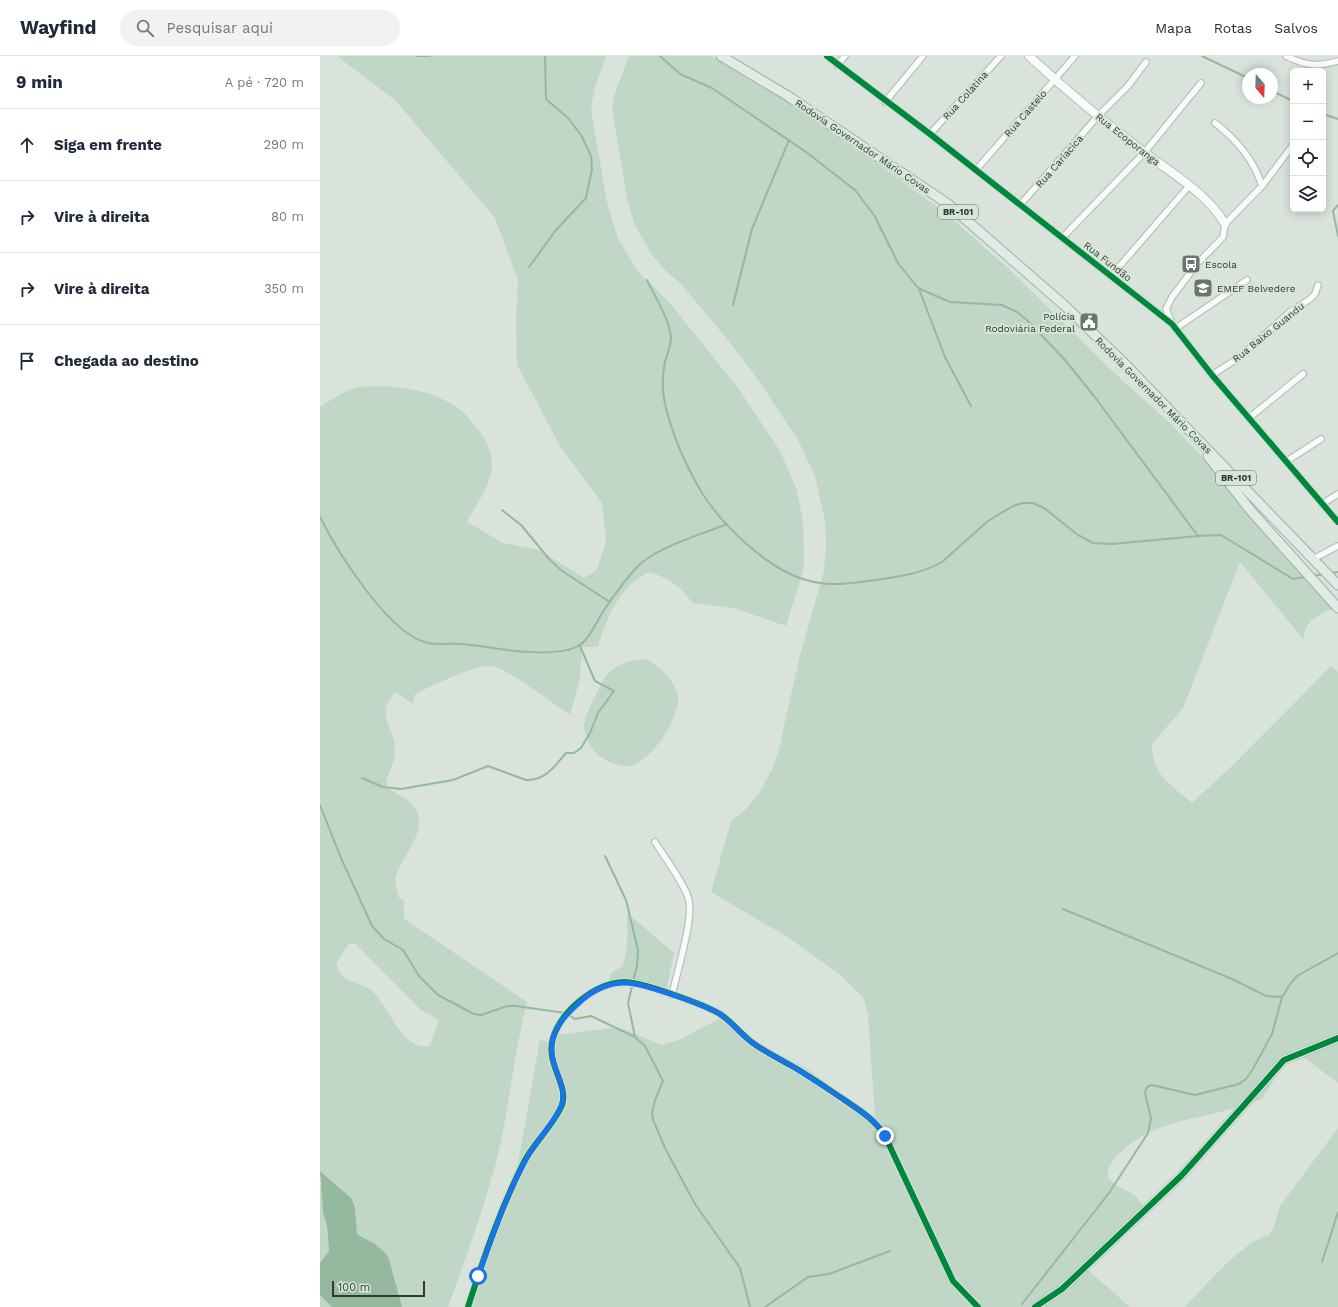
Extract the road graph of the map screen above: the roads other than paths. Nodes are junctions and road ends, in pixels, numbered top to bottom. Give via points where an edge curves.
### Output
1 (720, 56) edge
2 (827, 56) edge
3 (845, 56) edge
4 (923, 56) edge
5 (1001, 56) edge
6 (1029, 56) edge
7 (1075, 56) edge
8 (1286, 56) edge
9 (1338, 61) edge
10 (1146, 62) dead end
11 (837, 65) junction
12 (1054, 79) junction
13 (1201, 83) dead end
14 (885, 102) junction
15 (1098, 116) junction
16 (1215, 123) dead end
17 (930, 134) junction
18 (1290, 149) edge
19 (1144, 153) junction
20 (976, 170) junction
21 (1189, 186) junction
22 (1262, 186) junction
23 (1020, 205) junction
24 (1225, 224) junction
25 (1062, 238) junction
26 (1111, 276) junction
27 (1247, 280) dead end
28 (1318, 285) dead end
29 (1174, 326) junction
30 (1303, 374) dead end
31 (1212, 375) junction
32 (1167, 405) junction
33 (1249, 418) junction
34 (1321, 439) dead end
35 (1287, 461) junction
36 (1338, 494) edge
37 (1322, 504) junction
38 (1338, 522) edge
39 (1338, 546) edge
40 (1291, 554) junction
41 (1313, 559) junction
42 (1338, 585) edge
43 (1338, 590) edge
44 (1338, 608) edge
45 (655, 842) dead end
46 (672, 995) junction
47 (1338, 1038) edge
48 (468, 1307) edge
49 (978, 1307) edge
50 (1035, 1307) edge

1 - 32 main road, Rodovia Governador Mário Covas / BR-101 via 788,96 948,204 1064,305
2 - 11 street, Rua Fundão
3 - 11 street
4 - 14 street
5 - 17 street, Rua Colatina
6 - 12 street, Rua Ecoporanga
7 - 12 street, Rua Castelo
8 - 9 street via 1304,64 1320,66
10 - 15 street, Rua Cariacica via 1128,86
11 - 14 street, Rua Fundão
12 - 15 street, Rua Ecoporanga
12 - 20 street, Rua Castelo
13 - 19 street
14 - 17 street, Rua Fundão
15 - 19 street, Rua Ecoporanga
15 - 23 street, Rua Cariacica
16 - 22 street via 1231,135 1252,161
17 - 20 street, Rua Fundão
18 - 22 street
19 - 21 street, Rua Ecoporanga
19 - 25 street
20 - 23 street, Rua Fundão
21 - 24 street, Rua Ecoporanga via 1217,210
21 - 26 street
22 - 24 street
23 - 25 street, Rua Fundão
24 - 29 street via 1223,237 1197,264 1166,309
25 - 26 street, Rua Fundão
26 - 29 street, Rua Fundão
27 - 29 street
28 - 31 street, Rua Baixo Guandu via 1310,299 1290,312 1240,357
29 - 31 street, Rua Fundão
30 - 33 street
31 - 33 street, Rua Fundão
32 - 40 main road via 1252,511
32 - 41 main road, Rodovia Governador Mário Covas / BR-101
33 - 35 street, Rua Fundão
34 - 35 street
35 - 37 street, Rua Fundão
36 - 37 street
37 - 38 street, Rua Fundão
39 - 41 street
40 - 43 main road via 1315,577
40 - 44 main road
41 - 42 main road, Rodovia Governador Mário Covas / BR-101
45 - 46 street via 690,901 687,929
46 - 48 street via 630,983 610,985 595,990 561,1020 552,1040 553,1064 564,1090 561,1106 517,1176
46 - 49 street via 720,1014 759,1047 817,1082 875,1122 885,1136 953,1281
47 - 50 street via 1284,1060 1182,1175 1062,1289

